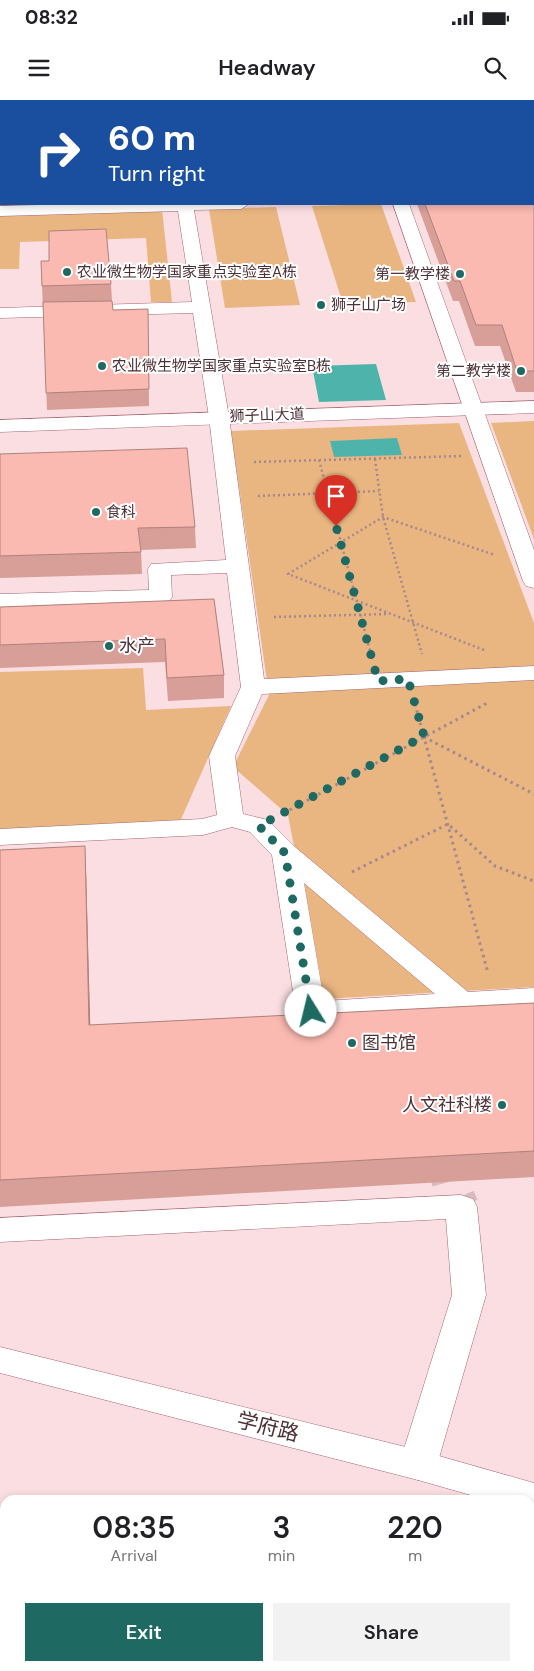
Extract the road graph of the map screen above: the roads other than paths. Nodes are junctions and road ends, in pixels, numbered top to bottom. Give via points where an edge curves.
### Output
1 (185, 205) edge
2 (401, 205) edge
3 (0, 210) edge
4 (202, 307) junction
5 (0, 313) edge
6 (534, 407) edge
7 (475, 409) junction
8 (219, 417) junction
9 (0, 426) edge
10 (237, 566) junction
11 (531, 574) edge
12 (0, 602) edge
13 (534, 673) edge
14 (253, 686) junction
15 (231, 819) junction
16 (0, 838) edge
17 (285, 853) junction
18 (534, 981) edge
19 (534, 997) edge
20 (494, 998) junction
21 (460, 1000) junction
22 (0, 1230) edge
23 (0, 1360) edge
24 (418, 1465) junction
25 (523, 1495) edge

1 - 3 street
1 - 4 street
2 - 7 street
4 - 5 street
4 - 8 street
6 - 7 street, 狮子山大道
7 - 8 street, 狮子山大道
7 - 11 street
8 - 9 street, 狮子山大道
8 - 10 street
10 - 12 street via 159,569 161,597
10 - 14 street
13 - 14 street
14 - 15 street via 222,756
15 - 16 street via 203,827
15 - 17 street via 259,826
17 - 21 street
17 - 21 street via 311,1011
18 - 20 street
19 - 20 street
20 - 21 street
22 - 24 street via 461,1207 470,1295
23 - 24 street, 学府路
24 - 25 street, 学府路

